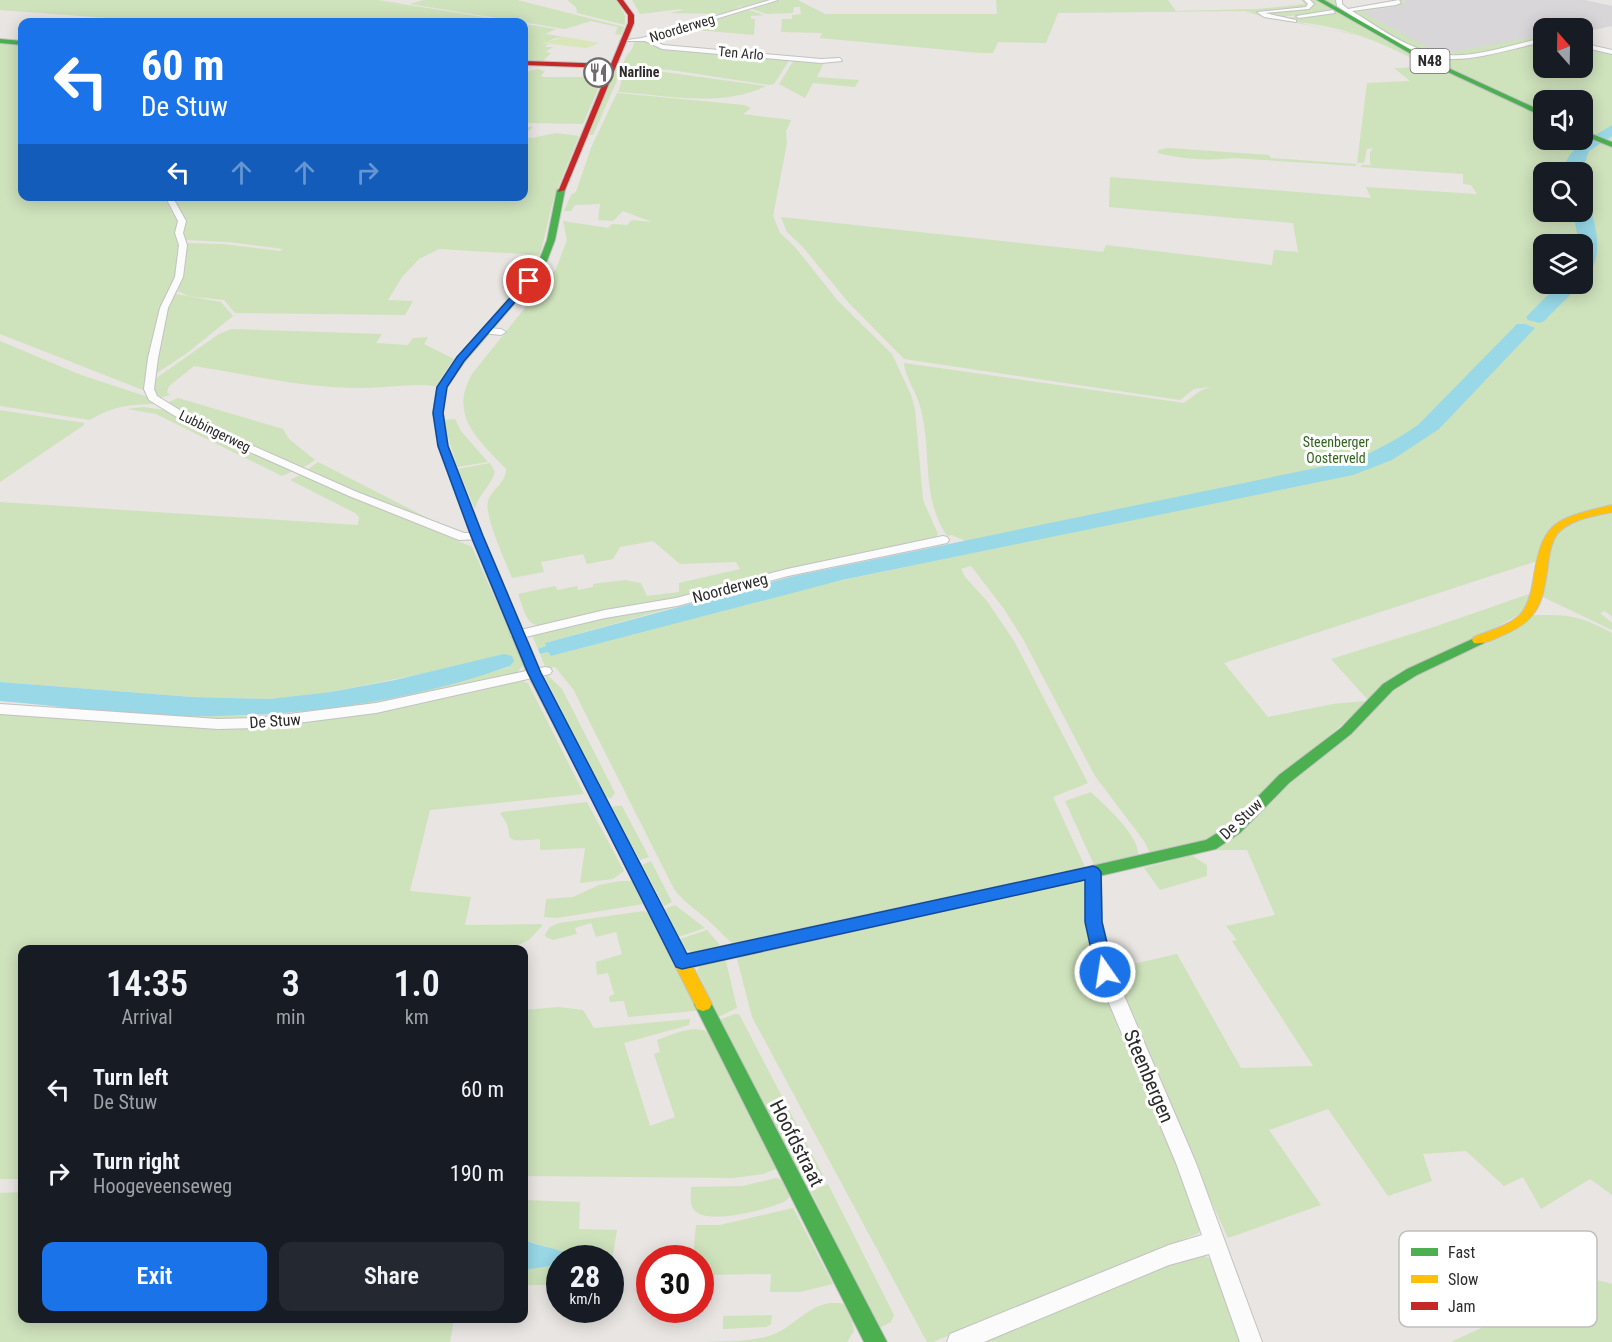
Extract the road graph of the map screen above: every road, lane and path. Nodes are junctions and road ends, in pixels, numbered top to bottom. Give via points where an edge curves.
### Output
1 (620, 0) edge
2 (775, 0) edge
3 (1307, 0) edge
4 (1320, 0) edge
5 (1339, 0) edge
6 (1347, 0) edge
7 (1396, 0) edge
8 (1349, 10) dead end
9 (1333, 12) dead end
10 (1279, 18) junction
11 (1294, 21) dead end
12 (645, 39) junction
13 (0, 41) edge
14 (623, 41) junction
15 (1533, 42) edge
16 (18, 43) edge
17 (1593, 48) edge
18 (1612, 52) edge
19 (840, 60) dead end
20 (528, 63) edge
21 (612, 66) junction
22 (1533, 110) edge
23 (1593, 137) edge
24 (1611, 145) edge
25 (171, 201) edge
26 (485, 331) junction
27 (501, 332) dead end
28 (1612, 508) edge
29 (477, 536) junction
30 (943, 540) dead end
31 (517, 635) junction
32 (540, 672) junction
33 (0, 709) edge
34 (1093, 872) junction
35 (682, 962) junction
36 (1215, 1242) junction
37 (870, 1339) edge
38 (958, 1342) edge
39 (1251, 1342) edge

1 - 14 main road, Hoofdstraat via 632,21
2 - 12 street, Noorderweg
3 - 10 street via 1311,4 1307,8 1260,12
4 - 22 main road, N48 via 1394,43
5 - 6 street
5 - 15 street via 1339,5 1357,16 1440,57
7 - 8 street via 1399,2
9 - 10 street
10 - 11 street
12 - 14 street, Noorderweg
12 - 19 street, Ten Arlo via 662,47
13 - 16 main road
14 - 21 main road, Hoofdstraat
17 - 18 street
20 - 21 main road
21 - 26 main road, Hoofdstraat via 561,189 543,261
23 - 24 main road
25 - 29 street, Lubbingerweg via 182,220 182,255 153,358 149,389 153,398 197,423 353,494 462,537
26 - 27 street
26 - 29 main road, Hoofdstraat via 450,373 438,404 443,446
28 - 34 main road, De Stuw via 1572,519 1550,535 1537,596 1523,619 1388,687 1346,731 1284,779 1222,839 1199,849
29 - 31 main road, Hoofdstraat
30 - 31 street, Noorderweg
31 - 32 main road, Hoofdstraat
32 - 33 street, De Stuw via 376,708 258,723 218,724
32 - 35 main road, Hoofdstraat
34 - 35 main road, De Stuw
34 - 36 street, Steenbergen via 1094,922 1105,972
35 - 37 main road, Hoofdstraat
36 - 38 street via 1169,1255
36 - 39 street, Steenbergen

